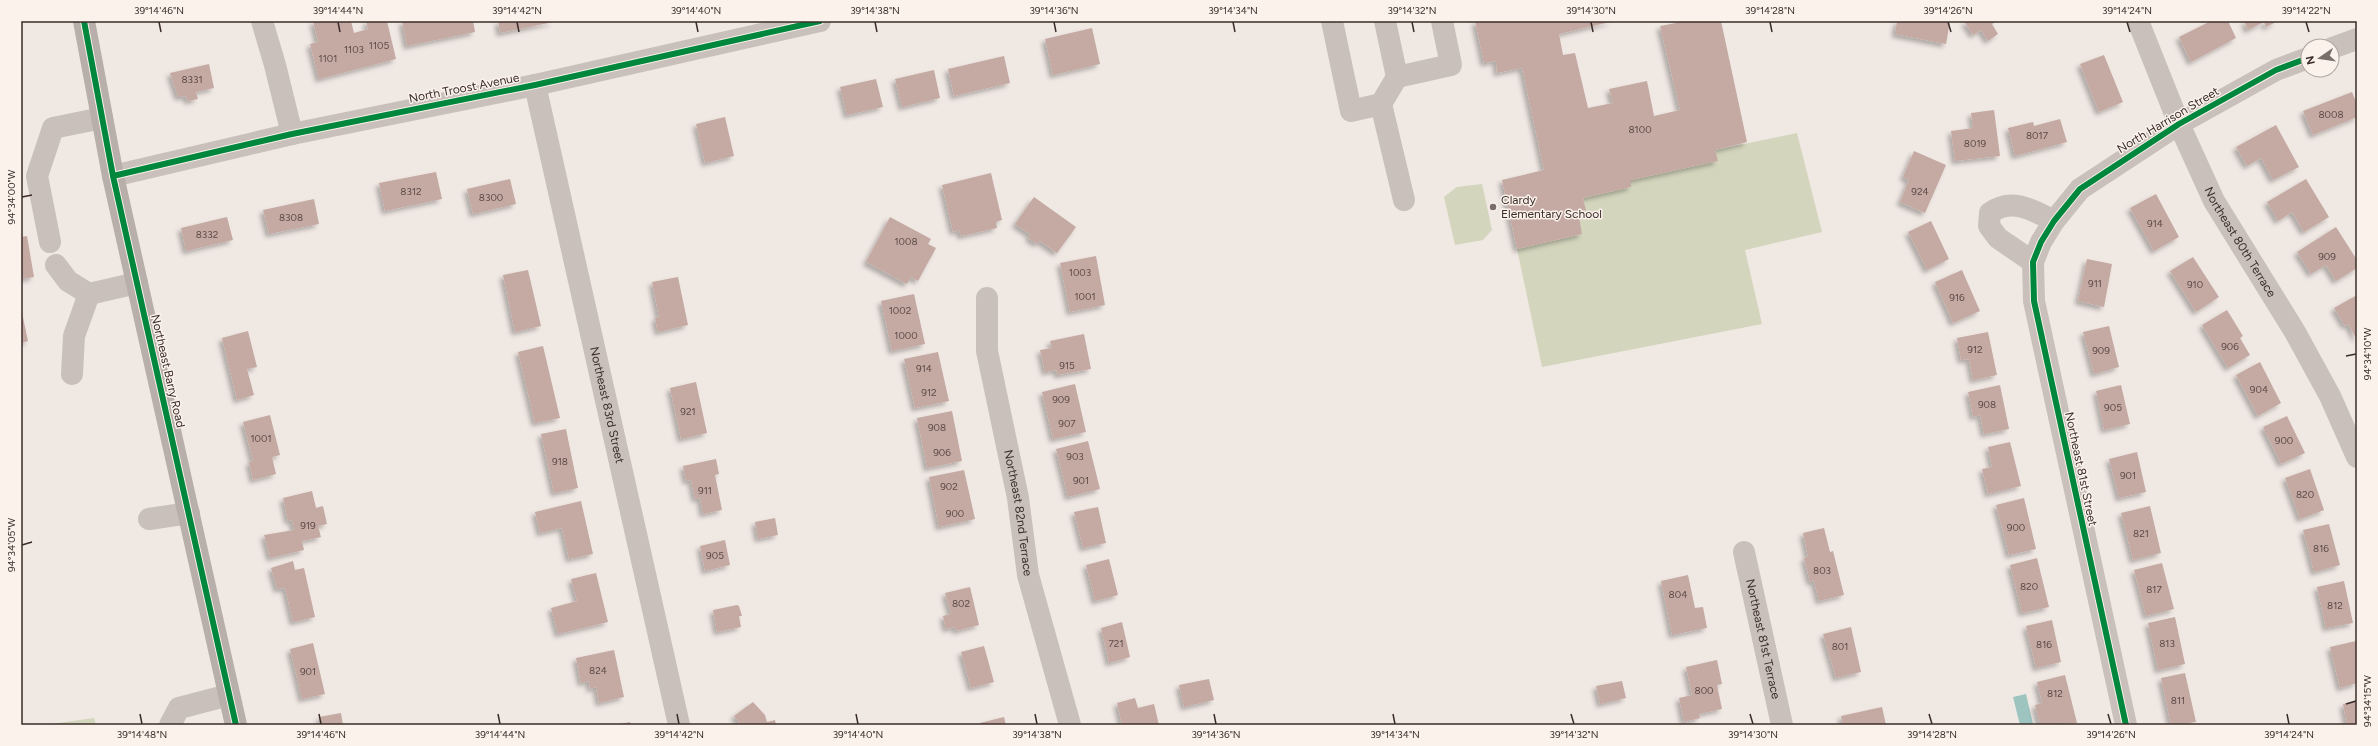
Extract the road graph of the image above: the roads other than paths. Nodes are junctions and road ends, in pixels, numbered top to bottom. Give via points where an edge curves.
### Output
1 (84, 21) edge
2 (262, 21) edge
3 (820, 21) edge
4 (1332, 21) edge
5 (1385, 21) edge
6 (1442, 21) edge
7 (2138, 21) edge
8 (2357, 39) edge
9 (2340, 45) edge
10 (2300, 61) edge
11 (1397, 77) junction
12 (535, 85) junction
13 (1382, 104) junction
14 (102, 118) junction
15 (2179, 124) junction
16 (292, 134) junction
17 (113, 176) junction
18 (1404, 200) dead end
19 (2054, 221) junction
20 (50, 242) dead end
21 (2033, 262) junction
22 (56, 265) dead end
23 (137, 283) junction
24 (89, 294) junction
25 (987, 298) dead end
26 (72, 374) dead end
27 (2357, 457) edge
28 (188, 513) junction
29 (149, 519) dead end
30 (1744, 552) dead end
31 (229, 695) junction
32 (170, 725) edge
33 (236, 725) edge
34 (679, 725) edge
35 (1070, 725) edge
36 (1782, 725) edge
37 (2126, 725) edge

1 - 14 main road, Northeast Barry Road
2 - 16 street
3 - 12 street, North Troost Avenue
4 - 13 street via 1351,111
5 - 11 street
6 - 11 street via 1451,65
7 - 15 street, Northeast 80th Terrace
8 - 9 street
10 - 15 street, North Harrison Street via 2276,70
11 - 13 street
12 - 16 street, North Troost Avenue
12 - 34 street, Northeast 83rd Street
13 - 18 street
14 - 17 main road, Northeast Barry Road
14 - 20 street via 53,128 37,176
15 - 19 street, North Harrison Street via 2080,189
15 - 27 street, Northeast 80th Terrace via 2214,201 2295,332 2330,396
16 - 17 street, North Troost Avenue
17 - 23 main road, Northeast Barry Road
19 - 21 street, Northeast 81st Street
19 - 21 street via 2027,207 1997,207 1990,213 1990,226 1998,238
21 - 37 street, Northeast 81st Street via 2034,301
22 - 24 street via 68,281
23 - 24 street
23 - 28 main road, Northeast Barry Road
24 - 26 street via 74,336
25 - 35 street, Northeast 82nd Terrace via 987,351 1018,498 1028,575
28 - 29 street
28 - 31 main road, Northeast Barry Road
30 - 36 street, Northeast 81st Terrace
31 - 32 street via 179,708
31 - 33 main road, Northeast Barry Road

